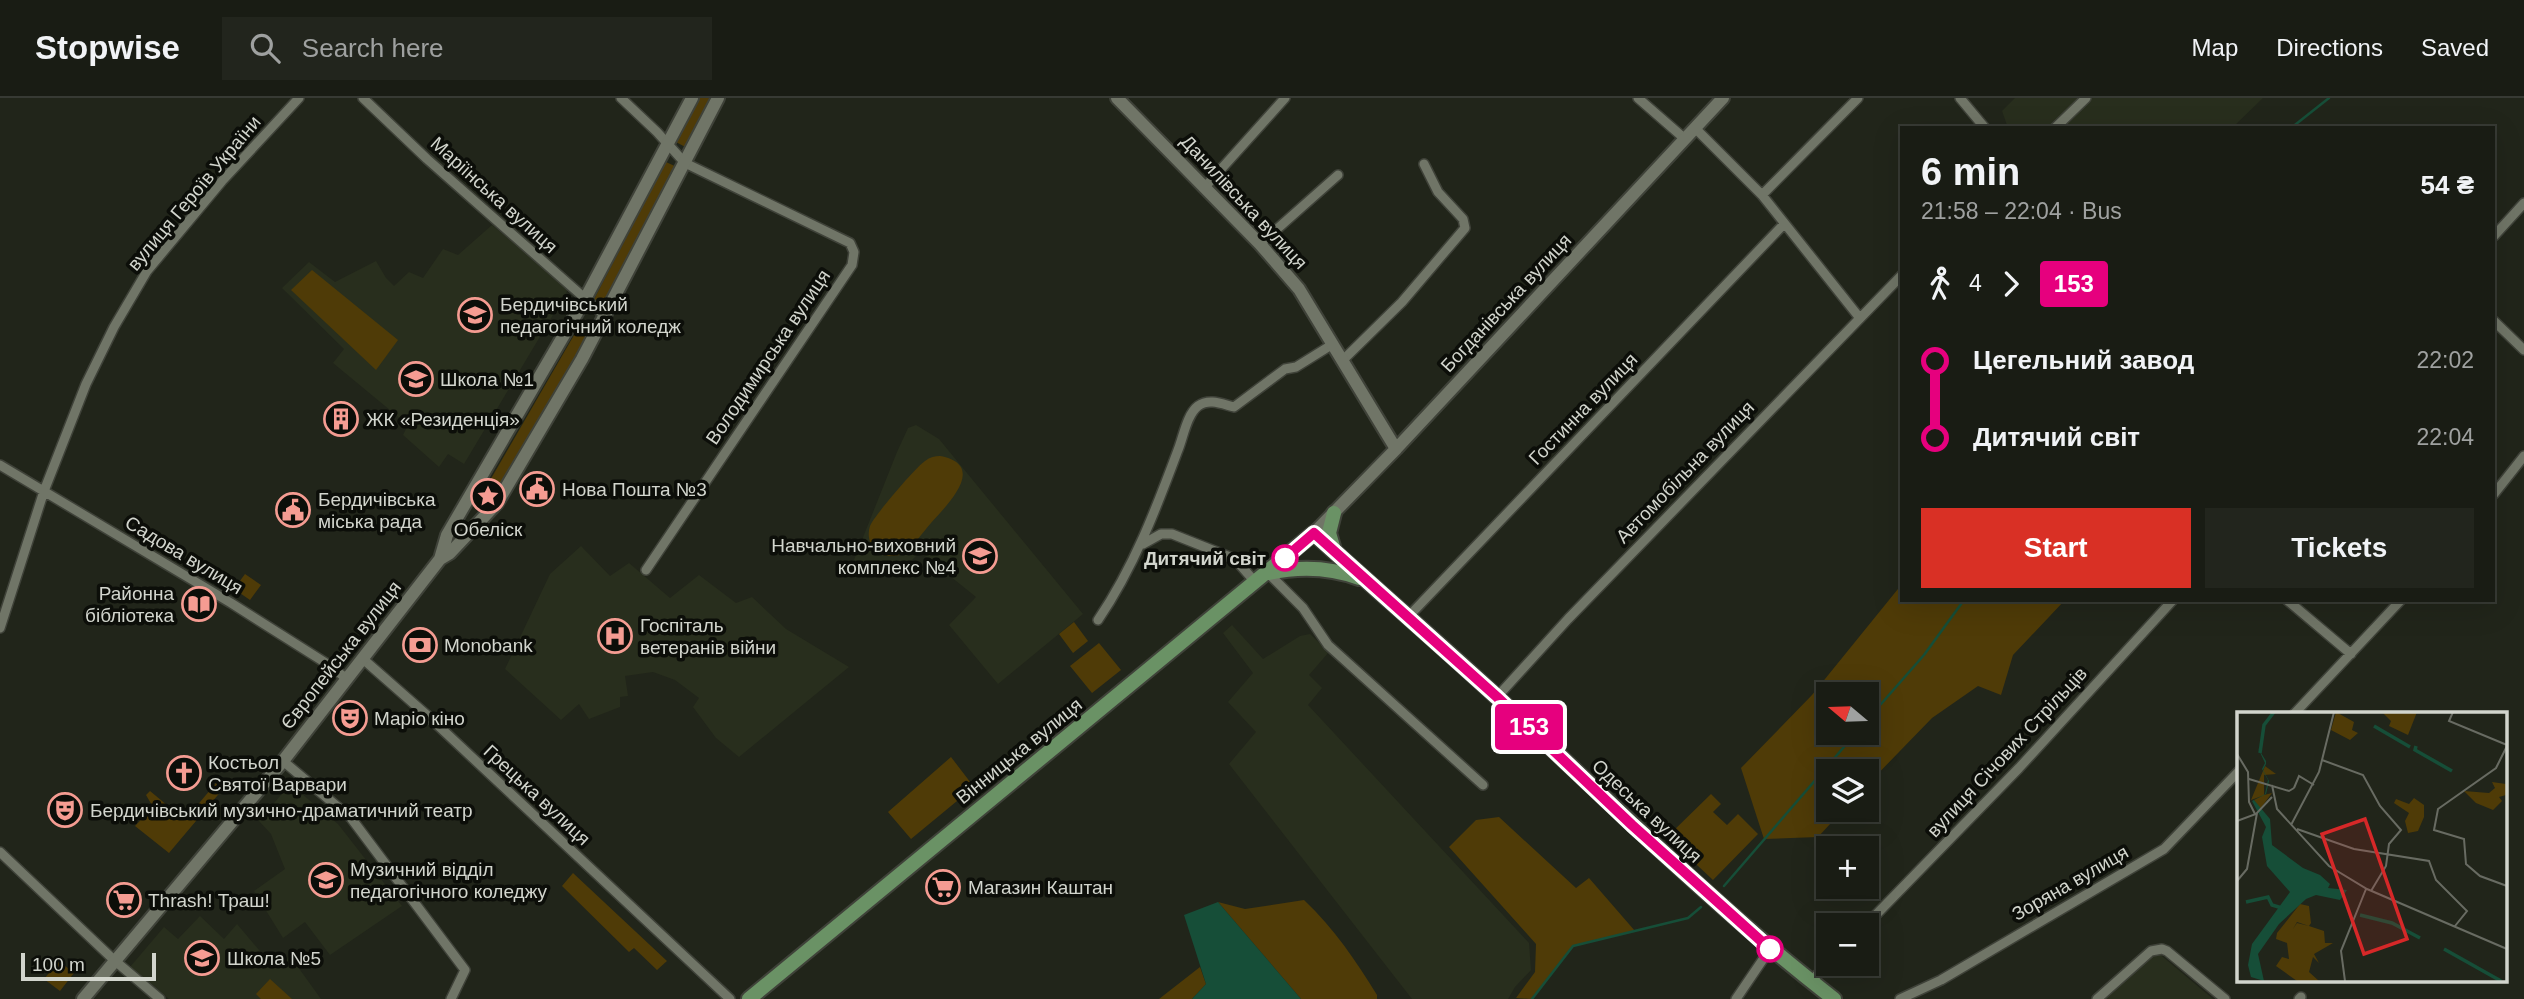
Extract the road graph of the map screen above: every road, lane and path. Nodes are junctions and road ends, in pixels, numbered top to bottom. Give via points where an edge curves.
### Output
1 (299, 98) edge
2 (363, 98) edge
3 (621, 98) edge
4 (692, 98) edge
5 (718, 98) edge
6 (1117, 98) edge
7 (1286, 98) edge
8 (1637, 98) edge
9 (1723, 98) edge
10 (1858, 98) edge
11 (1960, 98) edge
12 (2086, 98) edge
13 (1984, 126) edge
14 (2056, 126) edge
15 (1695, 128) junction
16 (1685, 139) junction
17 (669, 144) junction
18 (685, 163) junction
19 (1424, 164) dead end
20 (1338, 175) dead end
21 (1205, 187) junction
22 (1762, 195) junction
23 (2524, 203) edge
24 (1784, 224) junction
25 (2495, 235) edge
26 (1261, 244) junction
27 (1900, 277) edge
28 (585, 299) junction
29 (605, 316) junction
30 (1859, 317) junction
31 (2495, 322) edge
32 (1333, 344) junction
33 (2524, 350) edge
34 (1343, 360) junction
35 (1396, 449) junction
36 (2524, 456) edge
37 (0, 465) edge
38 (44, 491) junction
39 (2495, 493) edge
40 (1334, 513) junction
41 (1309, 538) junction
42 (1142, 544) junction
43 (1335, 552) junction
44 (440, 559) junction
45 (1324, 569) junction
46 (646, 570) dead end
47 (1268, 573) junction
48 (1368, 582) junction
49 (1256, 583) junction
50 (2171, 602) edge
51 (2289, 602) edge
52 (2399, 602) edge
53 (1407, 618) junction
54 (1098, 620) dead end
55 (0, 628) edge
56 (2351, 654) junction
57 (363, 659) junction
58 (347, 679) junction
59 (1497, 697) junction
60 (2296, 712) edge
61 (283, 761) junction
62 (2237, 773) edge
63 (1483, 785) dead end
64 (0, 852) edge
65 (1878, 913) edge
66 (1770, 949) junction
67 (114, 960) junction
68 (1816, 976) edge
69 (1811, 981) junction
70 (83, 999) edge
71 (160, 999) edge
72 (451, 999) edge
73 (730, 999) edge
74 (749, 999) edge
75 (1736, 999) edge
76 (1834, 999) edge
77 (1900, 999) edge
78 (2097, 999) edge
79 (2225, 999) edge

1 - 38 street, вулиця Героїв України via 147,271 86,384
2 - 28 street, Маріїнська вулиця
3 - 17 street
4 - 17 street, Європейська вулиця
5 - 18 street, Європейська вулиця
6 - 21 street, Данилівська вулиця
7 - 21 street
8 - 16 street
9 - 15 street, Богданівська вулиця
10 - 22 street
11 - 13 street
12 - 14 street
15 - 16 street, Богданівська вулиця
15 - 22 street
16 - 35 street, Богданівська вулиця
17 - 18 street
17 - 28 street, Європейська вулиця
18 - 29 street, Європейська вулиця
18 - 46 street, Володимирська вулиця via 850,243 854,253 852,265
19 - 34 street via 1465,228 1402,302
20 - 26 street
21 - 26 street, Данилівська вулиця
22 - 24 street
23 - 25 street
24 - 30 street
24 - 53 street, Гостинна вулиця
26 - 32 street, Данилівська вулиця via 1298,289
27 - 30 street, Автомобільна вулиця
28 - 29 street, Маріїнська вулиця
28 - 44 street, Європейська вулиця via 447,535
29 - 44 street, Європейська вулиця via 497,503
30 - 59 street, Автомобільна вулиця
31 - 33 street
32 - 34 street, Данилівська вулиця
32 - 42 street via 1276,374 1234,407 1211,401 1198,406
34 - 35 street, Данилівська вулиця
35 - 40 street, Богданівська вулиця
36 - 39 street
37 - 38 street, Садова вулиця
38 - 55 street, вулиця Героїв України
38 - 58 street, Садова вулиця
40 - 41 street, Богданівська вулиця
40 - 43 main road via 1329,533
41 - 43 main road, Одеська вулиця
41 - 45 main road via 1300,554
41 - 47 main road, Вінницька вулиця
42 - 49 street via 1172,534 1235,559
42 - 54 street
43 - 48 main road, Одеська вулиця
44 - 57 street, Європейська вулиця
45 - 47 main road
45 - 48 main road
47 - 49 main road, Вінницька вулиця
47 - 63 street via 1303,608 1337,654
48 - 53 main road, Одеська вулиця
49 - 74 main road, Вінницька вулиця
50 - 65 street, вулиця Січових Стрільців
51 - 56 street
52 - 56 street
53 - 59 main road, Одеська вулиця
56 - 60 street
57 - 58 street, Європейська вулиця
57 - 73 street, Грецька вулиця
58 - 61 street, Європейська вулиця
59 - 66 main road, Одеська вулиця
61 - 67 street, Європейська вулиця
61 - 72 street via 351,818 465,970
62 - 77 street, Зоряна вулиця via 2164,849 1941,980
64 - 67 street
66 - 69 main road, Одеська вулиця
66 - 75 street
67 - 70 street, Європейська вулиця
67 - 71 street
68 - 69 street
69 - 76 main road, Одеська вулиця
78 - 79 street via 2156,949 2167,951

